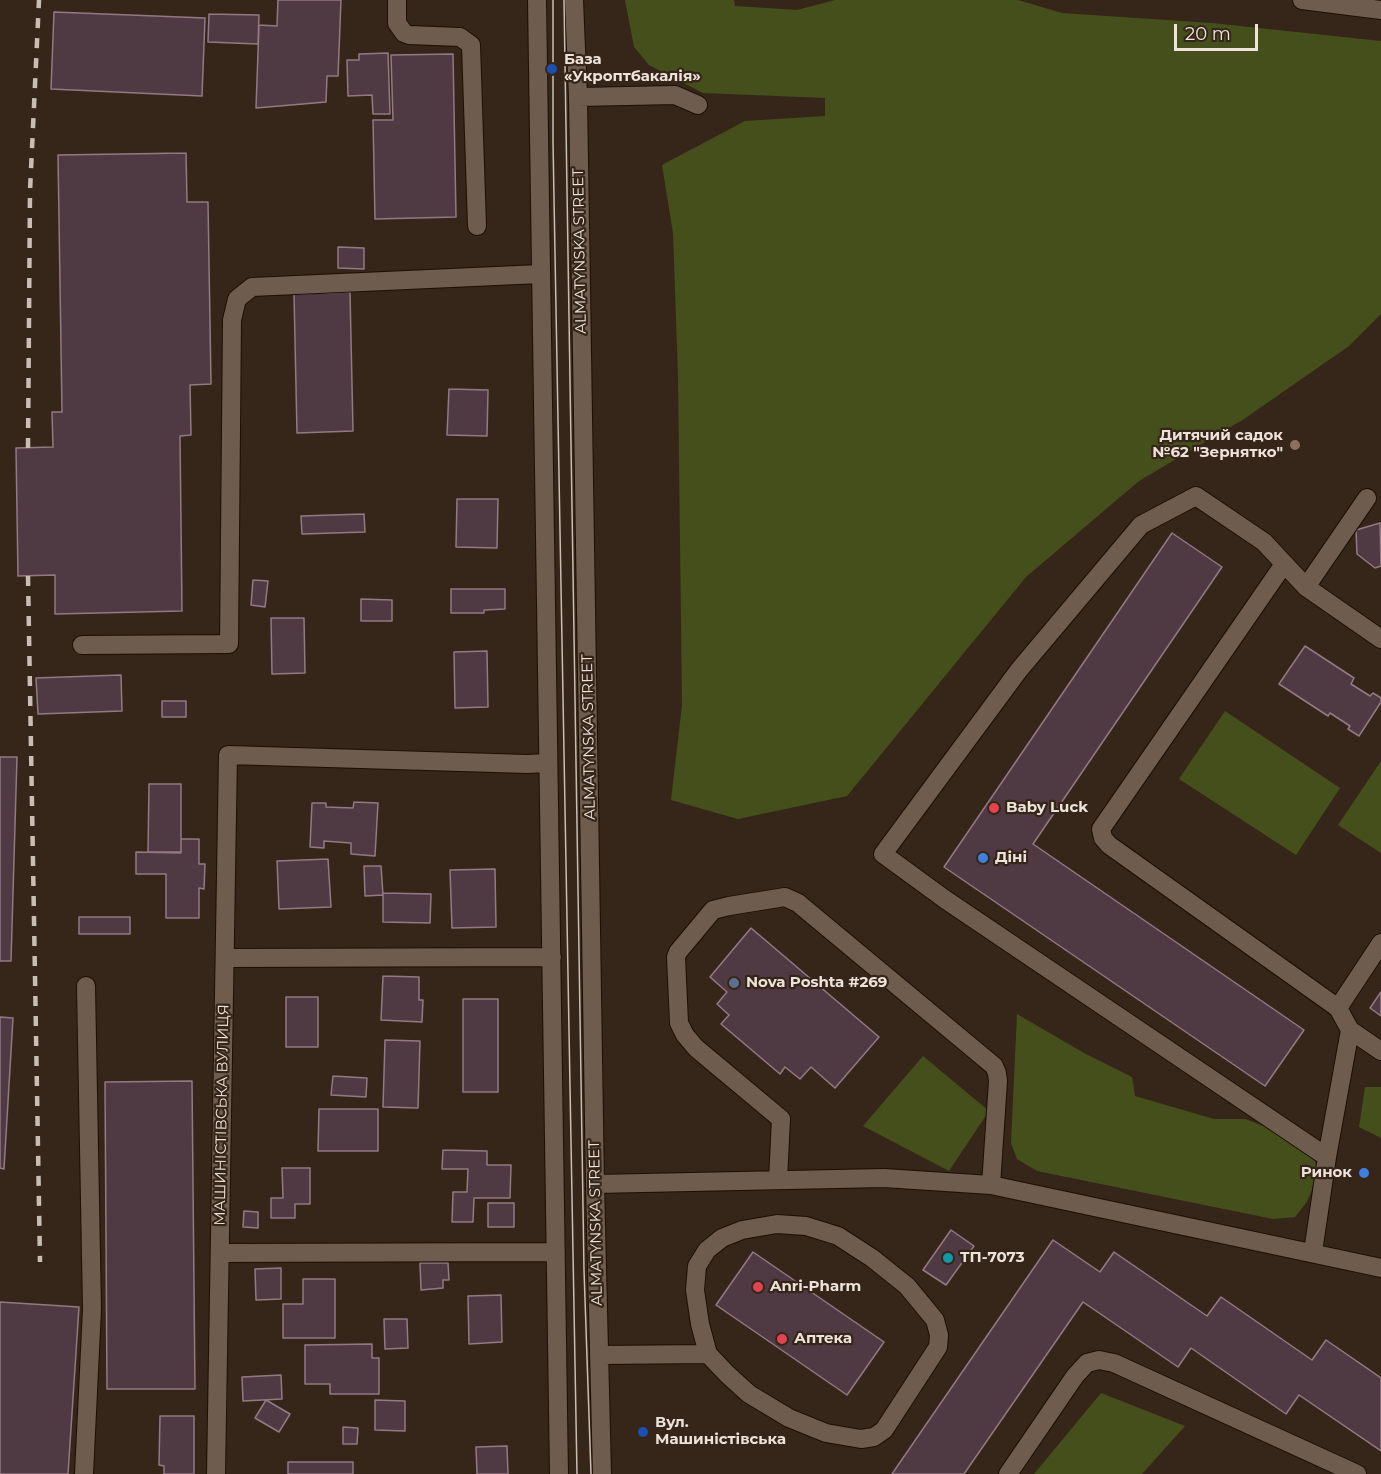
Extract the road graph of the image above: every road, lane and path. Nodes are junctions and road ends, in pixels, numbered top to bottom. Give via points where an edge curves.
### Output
1 (397, 0) edge
2 (537, 0) edge
3 (574, 0) edge
4 (1302, 0) edge
5 (1381, 10) edge
6 (578, 97) junction
7 (698, 105) dead end
8 (477, 226) dead end
9 (540, 273) junction
10 (1367, 498) dead end
11 (1284, 564) junction
12 (1306, 587) junction
13 (1381, 639) edge
14 (82, 645) dead end
15 (548, 763) junction
16 (1381, 943) edge
17 (552, 957) junction
18 (225, 958) junction
19 (86, 986) dead end
20 (1338, 1008) junction
21 (1350, 1030) junction
22 (1381, 1051) edge
23 (1327, 1157) junction
24 (778, 1180) junction
25 (595, 1184) junction
26 (991, 1185) junction
27 (555, 1251) junction
28 (1313, 1252) junction
29 (220, 1253) junction
30 (1381, 1269) edge
31 (708, 1354) junction
32 (600, 1355) junction
33 (84, 1474) edge
34 (216, 1474) edge
35 (559, 1474) edge
36 (602, 1474) edge
37 (1008, 1474) edge
38 (1357, 1474) edge

1 - 8 street via 397,23 404,33 460,37 471,45
2 - 9 street
3 - 6 street, ALMATYNSKA STREET
4 - 5 street
6 - 7 street via 675,95
6 - 25 street, ALMATYNSKA STREET
9 - 14 street via 252,287 237,299 232,320 229,644
9 - 15 street
10 - 12 street
11 - 12 street
11 - 20 street via 1101,829 1110,846
11 - 23 street via 1264,542 1196,496 1141,525 1019,670 883,854
12 - 13 street
15 - 17 street
15 - 18 street, МАШИНІСТІВСЬКА ВУЛИЦЯ via 228,755
16 - 20 street
17 - 18 street
17 - 27 street
18 - 29 street, МАШИНІСТІВСЬКА ВУЛИЦЯ
19 - 33 street via 92,1309
20 - 21 street
21 - 22 street
21 - 23 street
23 - 28 street
24 - 25 street
24 - 26 street via 884,1178
24 - 26 street via 781,1119 685,1035 677,1009 676,957 714,910 785,897 798,903 993,1066 998,1082
25 - 32 street, ALMATYNSKA STREET
26 - 28 street
27 - 29 street
27 - 35 street
28 - 30 street
29 - 34 street, МАШИНІСТІВСЬКА ВУЛИЦЯ
31 - 31 street via 749,1394 789,1418 826,1433 861,1439 884,1430 938,1347 939,1335 935,1320 907,1286 872,1258 838,1236 806,1226 777,1224 722,1238 707,1250 698,1266 695,1290
31 - 32 street
32 - 36 street, ALMATYNSKA STREET
37 - 38 street via 1075,1376 1087,1363 1099,1360 1114,1363

